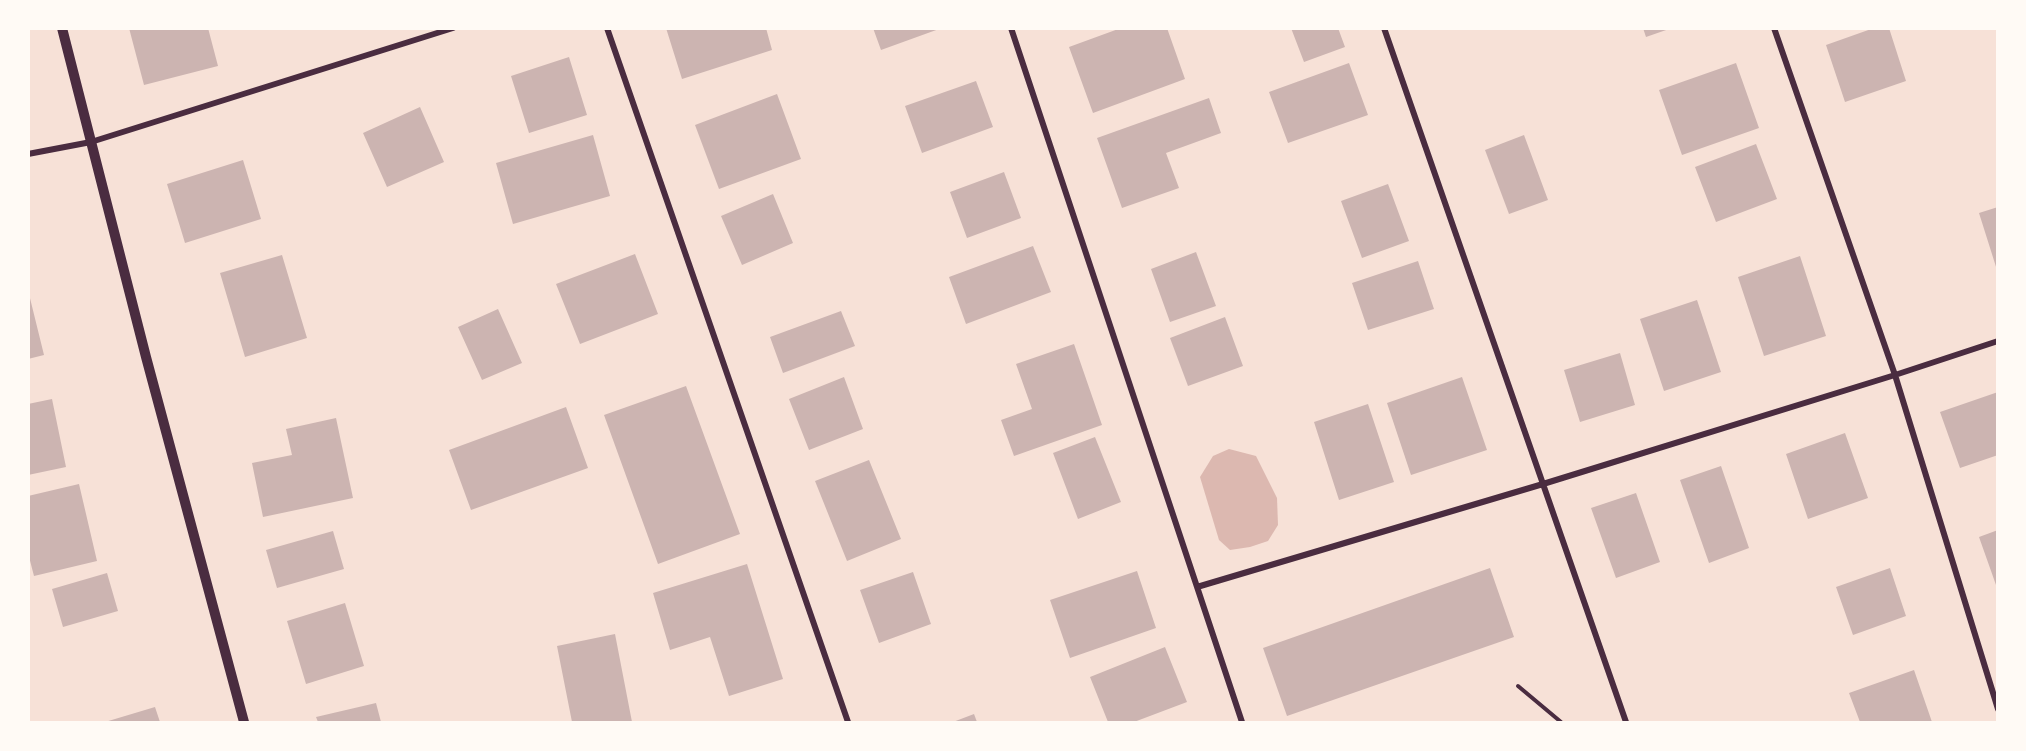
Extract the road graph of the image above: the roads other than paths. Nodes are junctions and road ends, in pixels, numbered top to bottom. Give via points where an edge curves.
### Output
1 (62, 28) edge
2 (453, 28) edge
3 (608, 28) edge
4 (1011, 28) edge
5 (1384, 28) edge
6 (1774, 28) edge
7 (91, 142) junction
8 (28, 154) edge
9 (1998, 341) edge
10 (1895, 375) junction
11 (1543, 484) junction
12 (1197, 587) junction
13 (1998, 709) edge
14 (244, 723) edge
15 (848, 723) edge
16 (1242, 723) edge
17 (1626, 723) edge

1 - 7 street
2 - 7 street
3 - 15 street
4 - 12 street
5 - 11 street
6 - 10 street
7 - 8 street
7 - 14 street
9 - 10 street
10 - 11 street
10 - 13 street
11 - 12 street
11 - 17 street
12 - 16 street

